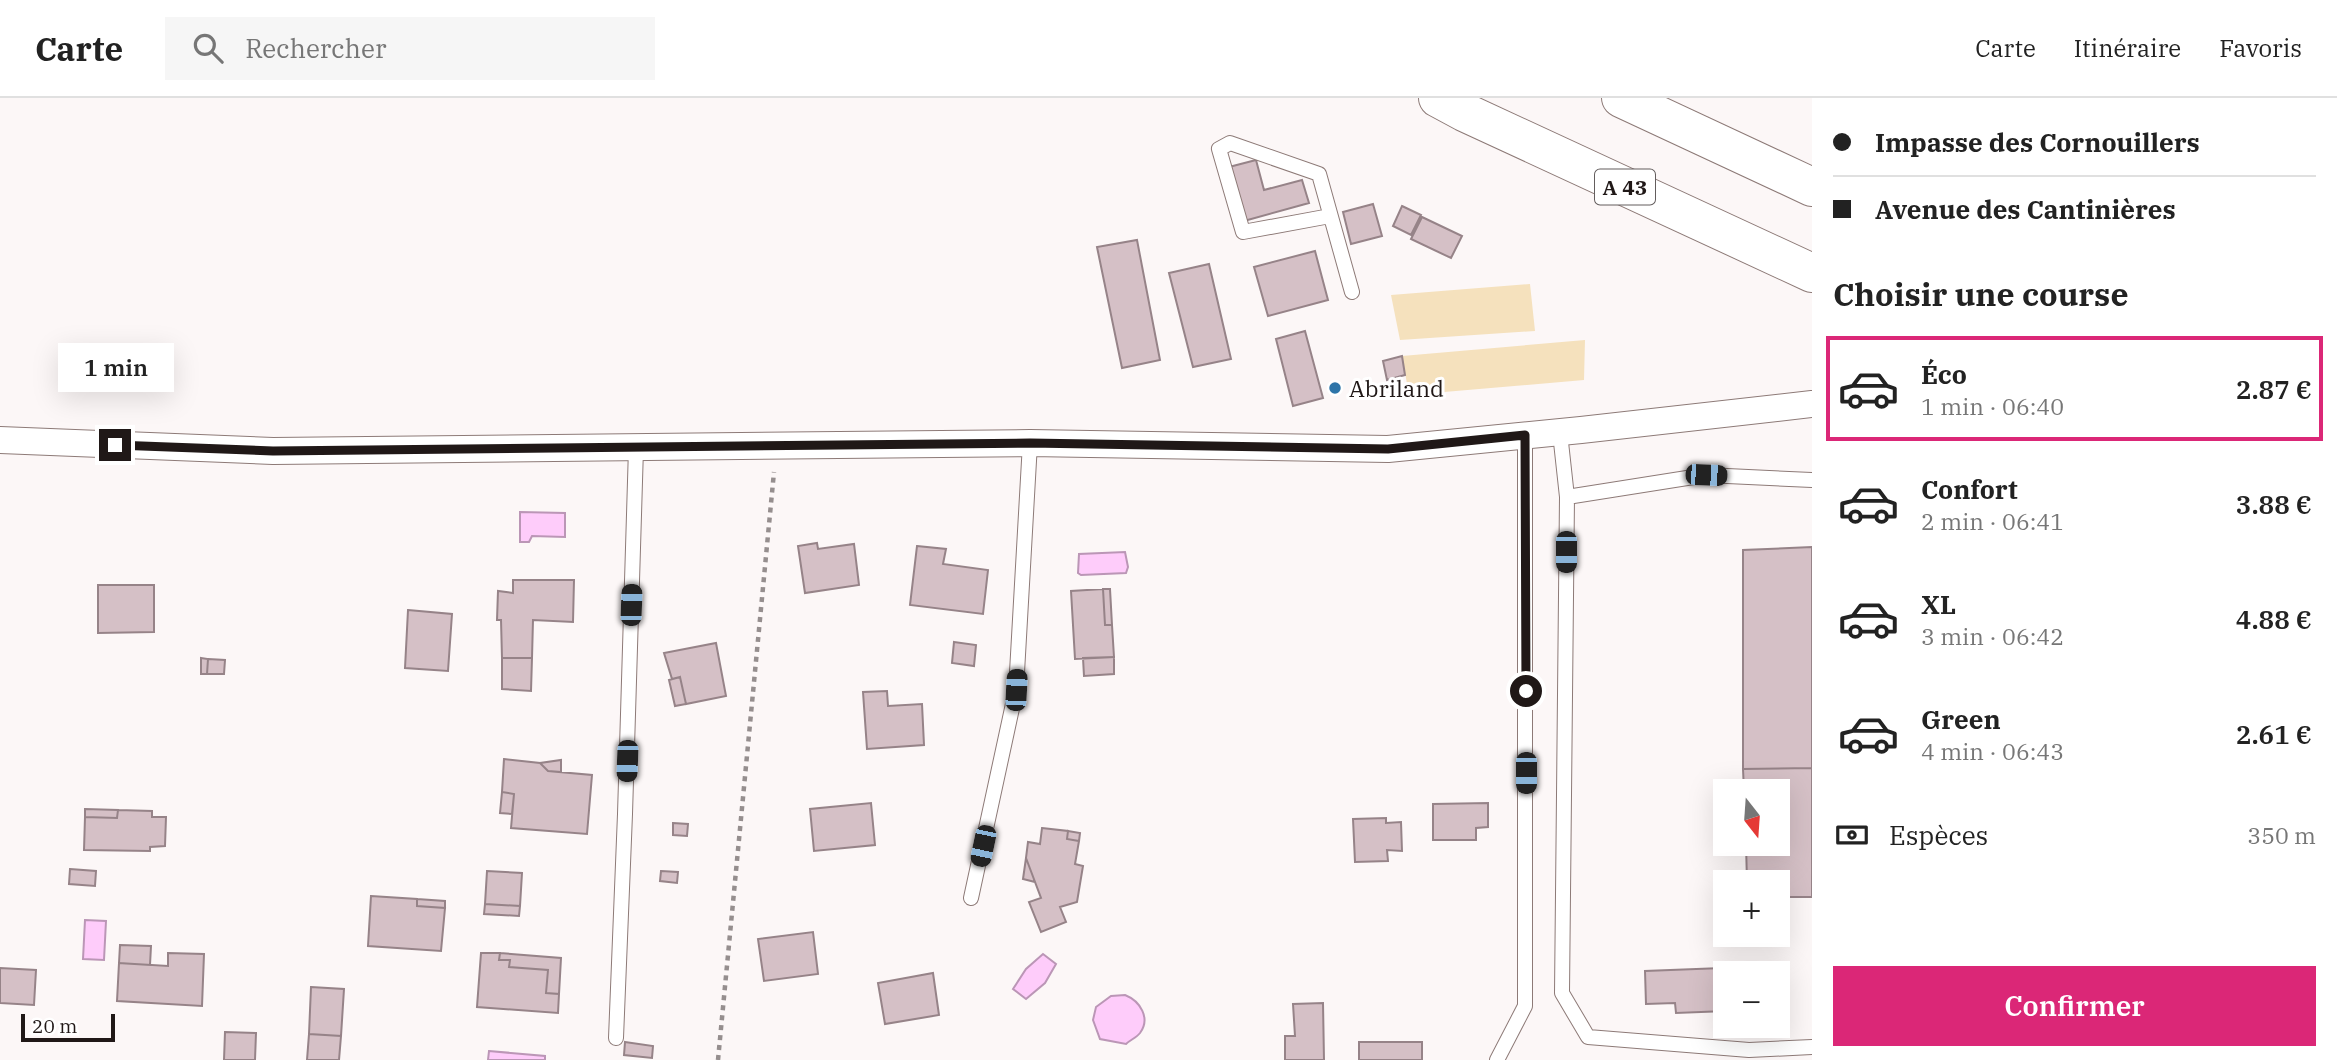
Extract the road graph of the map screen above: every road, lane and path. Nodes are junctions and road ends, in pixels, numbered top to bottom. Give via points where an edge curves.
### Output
1 (1438, 98) edge
2 (1621, 98) edge
3 (1812, 187) edge
4 (1330, 216) junction
5 (1812, 273) edge
6 (1352, 292) dead end
7 (1812, 404) edge
8 (1560, 433) junction
9 (1525, 435) junction
10 (0, 440) edge
11 (1030, 443) junction
12 (787, 446) junction
13 (636, 448) junction
14 (1812, 480) edge
15 (1567, 497) junction
16 (971, 898) dead end
17 (615, 1038) dead end
18 (1812, 1046) edge
19 (718, 1060) edge
20 (1497, 1060) edge

1 - 5 highway, A 43
2 - 3 highway
4 - 4 lane via 1318,174 1230,143 1219,149 1243,232
4 - 6 lane
7 - 8 street
8 - 9 street
8 - 15 lane
9 - 11 street via 1388,449
9 - 20 lane via 1525,1006
10 - 13 street via 273,451
11 - 12 street
11 - 16 lane via 1016,690
12 - 13 street
12 - 19 path via 774,474
13 - 17 lane
14 - 15 lane via 1706,475
15 - 18 lane via 1562,993 1588,1037 1749,1050

